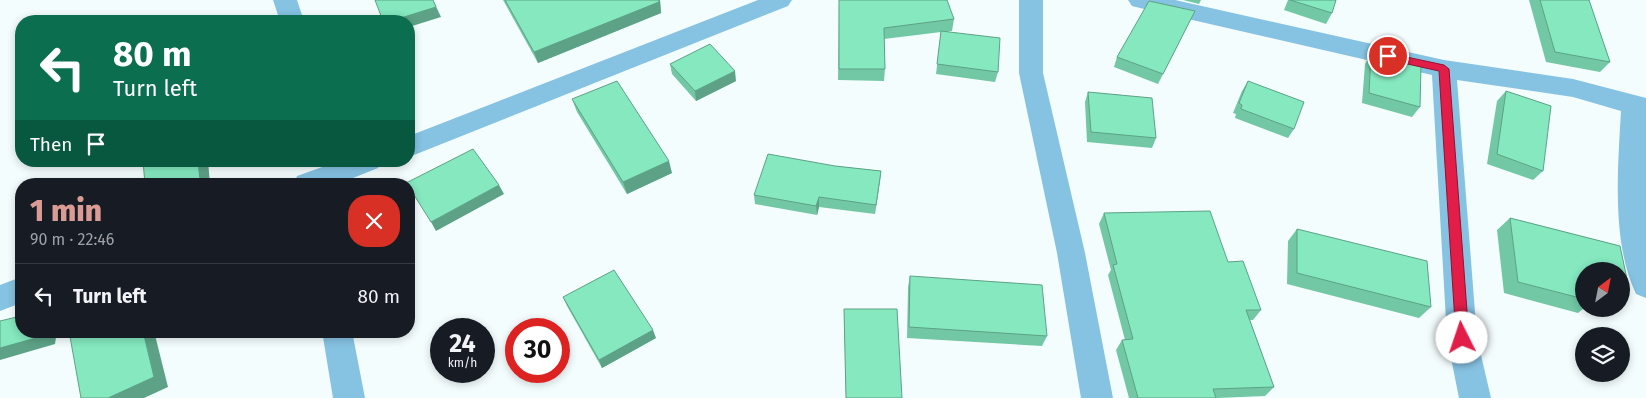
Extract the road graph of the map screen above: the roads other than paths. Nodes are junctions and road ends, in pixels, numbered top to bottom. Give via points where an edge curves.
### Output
1 (285, 0) edge
2 (780, 0) edge
3 (1031, 0) edge
4 (1140, 0) edge
5 (290, 15) edge
6 (1444, 69) junction
7 (1640, 106) edge
8 (415, 145) edge
9 (353, 167) edge
10 (325, 178) edge
11 (1646, 285) edge
12 (15, 292) edge
13 (0, 298) edge
14 (338, 338) edge
15 (349, 398) edge
16 (1097, 398) edge
17 (1475, 398) edge

1 - 5 street
2 - 8 street
3 - 16 street via 1031,73 1071,253
4 - 6 street
6 - 7 street via 1573,88
6 - 17 street via 1462,338
7 - 11 street via 1630,179
9 - 10 street
12 - 13 street
14 - 15 street

